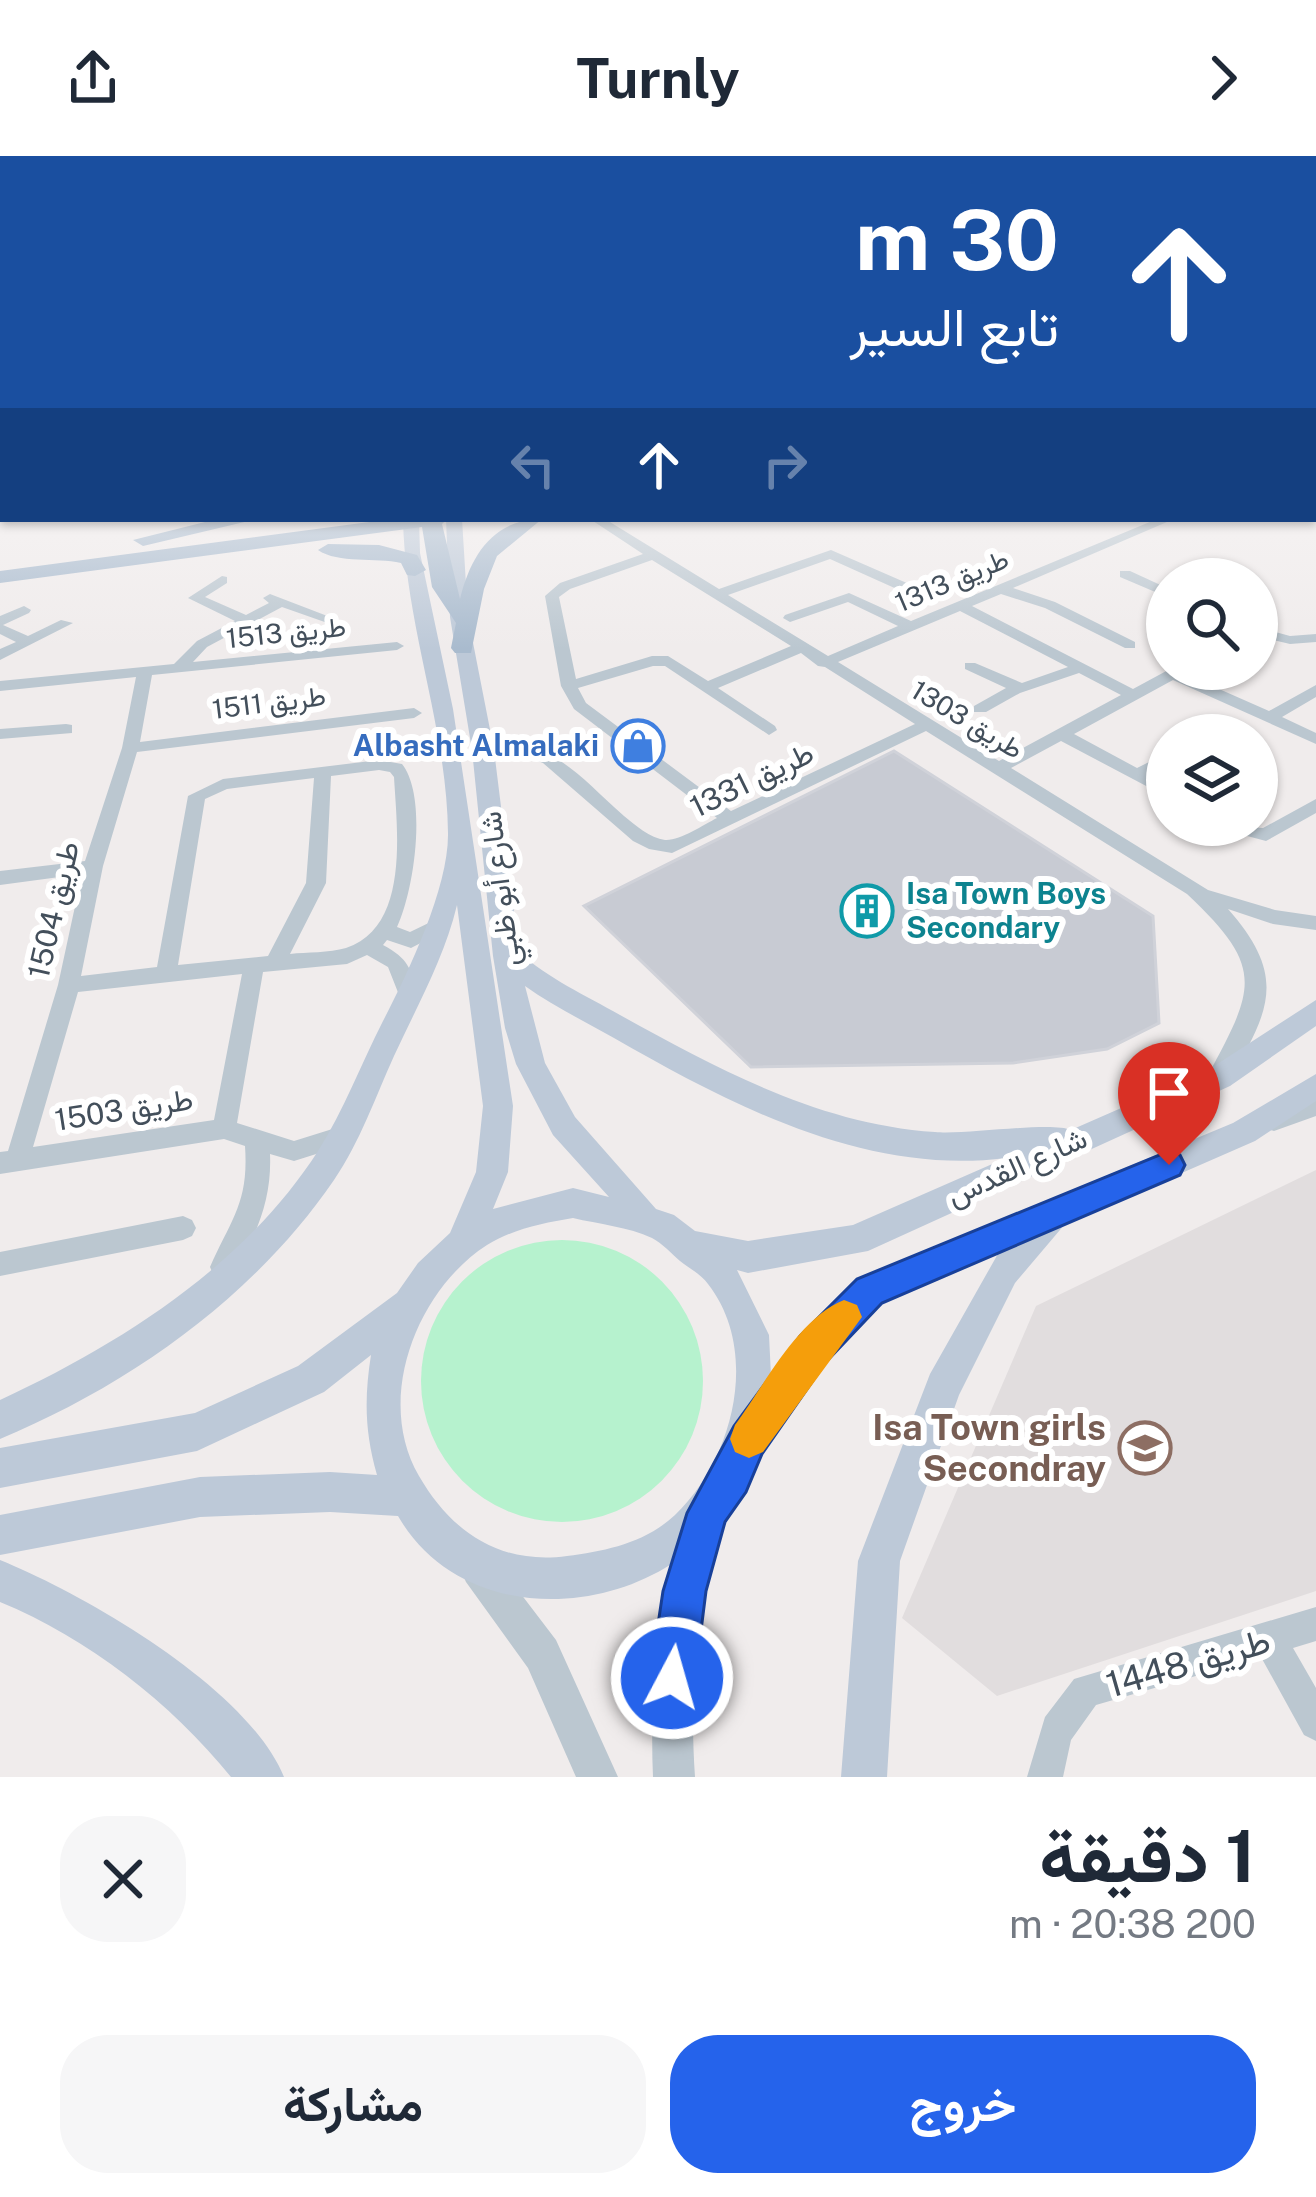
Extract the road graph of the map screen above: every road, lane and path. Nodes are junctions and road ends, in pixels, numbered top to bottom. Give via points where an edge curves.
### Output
1 (237, 522) edge
2 (290, 522) edge
3 (360, 522) edge
4 (405, 522) edge
5 (423, 522) edge
6 (424, 522) edge
7 (454, 522) edge
8 (526, 522) edge
9 (1161, 522) edge
10 (602, 524) edge
11 (140, 551) junction
12 (650, 556) junction
13 (0, 557) edge
14 (414, 562) junction
15 (1125, 574) dead end
16 (0, 575) edge
17 (222, 580) dead end
18 (1146, 584) edge
19 (904, 587) dead end
20 (998, 588) junction
21 (714, 595) junction
22 (959, 605) junction
23 (24, 610) dead end
24 (459, 616) junction
25 (790, 618) dead end
26 (246, 620) junction
27 (336, 622) dead end
28 (66, 623) dead end
29 (0, 625) edge
30 (909, 626) junction
31 (1278, 636) edge
32 (1316, 638) edge
33 (28, 641) junction
34 (1130, 645) dead end
35 (397, 646) dead end
36 (649, 646) dead end
37 (463, 648) junction
38 (799, 648) junction
39 (0, 655) edge
40 (662, 660) junction
41 (823, 663) junction
42 (970, 665) dead end
43 (179, 668) junction
44 (1080, 668) junction
45 (145, 671) junction
46 (0, 686) edge
47 (569, 686) junction
48 (707, 686) junction
49 (1146, 688) edge
50 (1016, 689) junction
51 (1215, 690) edge
52 (1316, 690) edge
53 (1132, 695) junction
54 (980, 709) dead end
55 (414, 712) dead end
56 (1262, 714) edge
57 (1277, 714) edge
58 (1278, 722) edge
59 (925, 725) junction
60 (66, 729) dead end
61 (770, 730) dead end
62 (0, 734) edge
63 (1062, 734) junction
64 (1316, 739) edge
65 (130, 748) junction
66 (483, 750) junction
67 (996, 769) junction
68 (1146, 770) edge
69 (323, 772) junction
70 (1137, 775) junction
71 (1146, 780) edge
72 (1316, 805) edge
73 (731, 820) junction
74 (1278, 828) edge
75 (460, 840) junction
76 (93, 866) junction
77 (0, 878) edge
78 (1194, 889) junction
79 (1316, 923) edge
80 (439, 925) junction
81 (375, 938) junction
82 (506, 956) junction
83 (264, 964) junction
84 (166, 974) junction
85 (69, 985) junction
86 (409, 994) junction
87 (1316, 1011) edge
88 (1219, 1078) junction
89 (1316, 1086) edge
90 (1316, 1104) edge
91 (1110, 1125) junction
92 (224, 1129) junction
93 (1244, 1132) junction
94 (342, 1136) junction
95 (256, 1139) junction
96 (9, 1162) edge
97 (1056, 1214) junction
98 (648, 1216) junction
99 (183, 1228) dead end
100 (463, 1243) junction
101 (697, 1246) junction
102 (0, 1264) edge
103 (204, 1296) junction
104 (408, 1305) junction
105 (0, 1420) edge
106 (748, 1440) junction
107 (0, 1468) edge
108 (405, 1497) junction
109 (707, 1513) junction
110 (0, 1535) edge
111 (473, 1563) junction
112 (0, 1581) edge
113 (1316, 1624) edge
114 (1270, 1640) junction
115 (1316, 1723) edge
116 (261, 1777) edge
117 (597, 1777) edge
118 (674, 1777) edge
119 (865, 1777) edge
120 (1045, 1777) edge

1 - 11 main road
2 - 11 main road
3 - 16 main road
4 - 11 main road
5 - 14 main road, شارع أبو ظبي
6 - 24 main road
7 - 24 main road, شارع أبو ظبي
8 - 37 main road via 485,555
9 - 20 street, طريق 1313
10 - 12 street, طريق 1303
11 - 13 main road
11 - 14 main road via 363,550
11 - 16 main road
12 - 21 street, طريق 1303
12 - 47 street via 552,596
14 - 75 main road, شارع أبو ظبي
15 - 18 street
17 - 26 street via 195,598
19 - 21 street via 831,554
20 - 22 street, طريق 1313
20 - 34 street
21 - 38 street, طريق 1303
22 - 30 street, طريق 1313
22 - 44 street
23 - 29 street
24 - 37 main road, شارع أبو ظبي
25 - 30 street via 849,597
26 - 27 street, طريق 1513 via 275,600
26 - 43 street, طريق 1513 via 192,650
28 - 33 street
29 - 33 street
30 - 41 street, طريق 1313
31 - 32 street
33 - 39 street
35 - 43 street, طريق 1513
36 - 40 street
37 - 66 main road, شارع أبو ظبي
38 - 41 street, طريق 1303
38 - 48 street
40 - 47 street
40 - 48 street
41 - 59 street, طريق 1303
42 - 50 street
43 - 45 street, طريق 1513
44 - 50 street
44 - 53 street
45 - 46 street, طريق 1513
45 - 65 street, طريق 1504
47 - 73 street via 580,706
48 - 61 street
49 - 53 street
50 - 54 street
51 - 56 street
52 - 57 street
53 - 63 street
55 - 65 street, طريق 1511
58 - 64 street
59 - 67 street, طريق 1303
59 - 73 street, طريق 1331
60 - 62 street
63 - 67 street
63 - 70 street
65 - 76 street, طريق 1504
66 - 73 street, طريق 1331 via 547,757 657,847 679,846
66 - 82 main road, شارع أبو ظبي
67 - 78 street, طريق 1303
68 - 70 street
69 - 81 street via 388,766 403,778 405,872
69 - 83 street via 316,883
69 - 84 street via 224,784 197,796
70 - 71 street
72 - 74 street
75 - 80 main road
75 - 100 main road, شارع أبو ظبي via 498,1106 492,1172
76 - 77 street
76 - 85 street, طريق 1504
78 - 79 street, طريق 1303 via 1236,907
78 - 88 street, طريق 1303 via 1227,917 1258,970 1248,1031
80 - 81 street via 411,940
80 - 86 main road
81 - 83 street via 346,956
81 - 86 street via 397,962
82 - 91 main road via 697,1072 805,1121 867,1137 994,1146
82 - 98 main road, شارع أبو ظبي via 519,1028 545,1095 587,1157
83 - 84 street
83 - 92 street
84 - 85 street
85 - 96 street, طريق 1504
86 - 94 main road
87 - 88 main road, شارع القدس
88 - 91 main road, شارع القدس
89 - 93 main road, شارع القدس
90 - 93 street
91 - 101 main road, شارع القدس via 856,1240 748,1257
92 - 95 street, طريق 1503
92 - 96 street, طريق 1503
93 - 97 main road, شارع القدس
94 - 95 street, طريق 1503 via 294,1151
94 - 103 main road via 291,1210
95 - 103 street via 255,1211
97 - 106 main road, شارع القدس via 870,1291 813,1349
97 - 119 main road via 1004,1272 943,1388 879,1561
98 - 100 main road via 612,1206 535,1209
98 - 101 main road
99 - 102 street
100 - 104 main road
101 - 106 main road via 743,1310 755,1351
103 - 105 main road via 97,1372
104 - 107 main road via 310,1379 197,1432
104 - 108 main road via 388,1350 381,1399 386,1450
106 - 109 main road
108 - 110 main road via 200,1497
108 - 111 main road
109 - 111 main road via 658,1554 598,1578 534,1581
109 - 118 street via 679,1618
111 - 117 street via 542,1654
112 - 116 main road via 128,1653 232,1738
113 - 114 street, طريق 1448
114 - 115 street
114 - 120 street, طريق 1448 via 1087,1691 1064,1713

